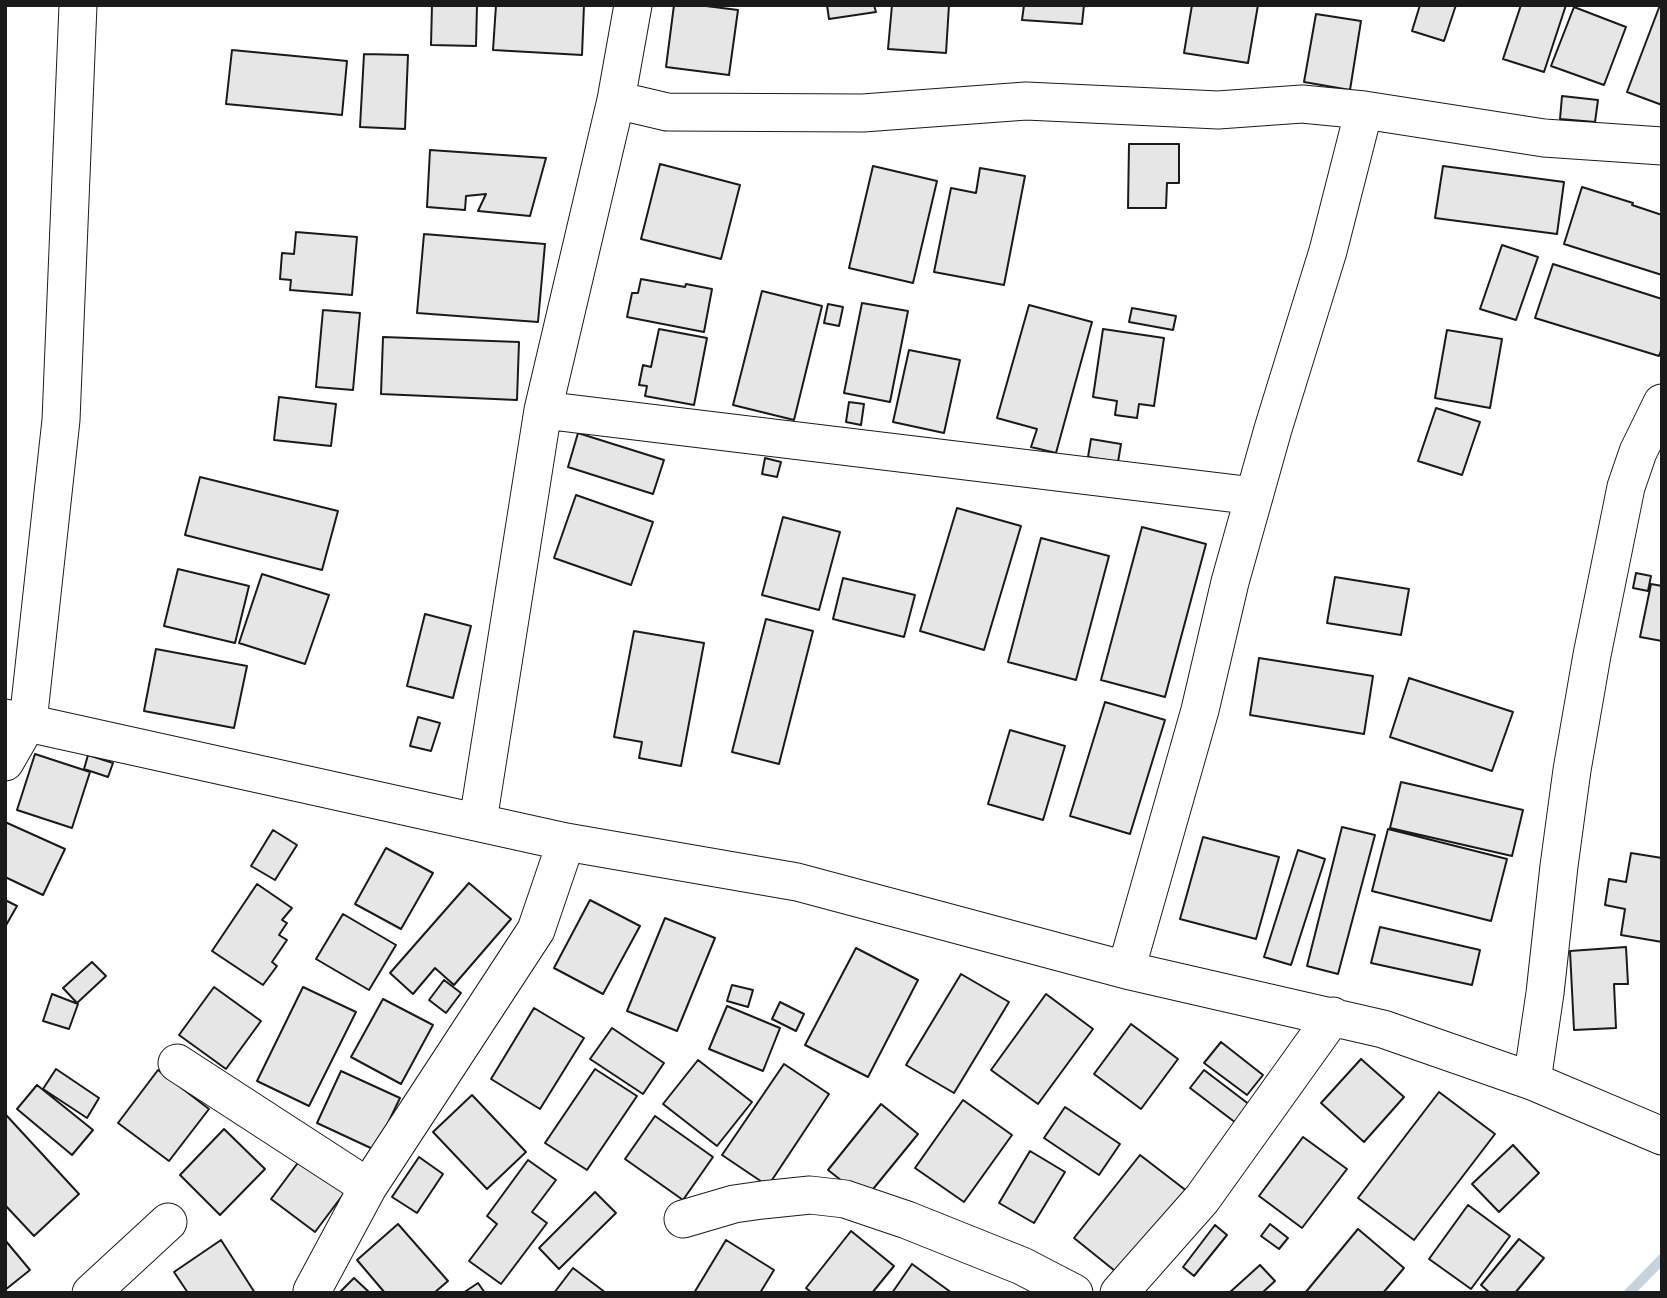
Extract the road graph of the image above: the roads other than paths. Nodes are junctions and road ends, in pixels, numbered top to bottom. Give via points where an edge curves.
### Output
1 (78, 5) edge
2 (633, 5) edge
3 (616, 100) junction
4 (1356, 110) junction
5 (1662, 146) edge
6 (1662, 403) edge
7 (544, 410) junction
8 (1254, 496) junction
9 (17, 720) edge
10 (5, 762) edge
11 (478, 821) junction
12 (566, 842) junction
13 (1126, 970) junction
14 (1332, 1016) junction
15 (177, 1063) dead end
16 (1532, 1082) junction
17 (1654, 1133) edge
18 (368, 1187) junction
19 (683, 1219) dead end
20 (168, 1222) dead end
21 (312, 1292) edge
22 (91, 1293) edge
23 (1074, 1293) edge
24 (1119, 1293) edge

1 - 9 street via 61,420
2 - 3 street
3 - 4 street via 667,111 863,113 1026,101 1218,110 1302,104
3 - 7 street
4 - 5 street via 1544,138
4 - 8 street via 1328,251
6 - 16 street via 1626,487 1592,655 1568,797
7 - 8 street
7 - 11 street
8 - 13 street via 1200,710
9 - 10 street
9 - 11 street
11 - 12 street
12 - 13 street via 797,882
12 - 18 street via 536,930
13 - 14 street
14 - 16 street via 1383,1029
14 - 24 street via 1202,1199
15 - 18 street
16 - 17 street
18 - 21 street
19 - 23 street via 762,1200 810,1195 845,1199 1022,1266
20 - 22 street

